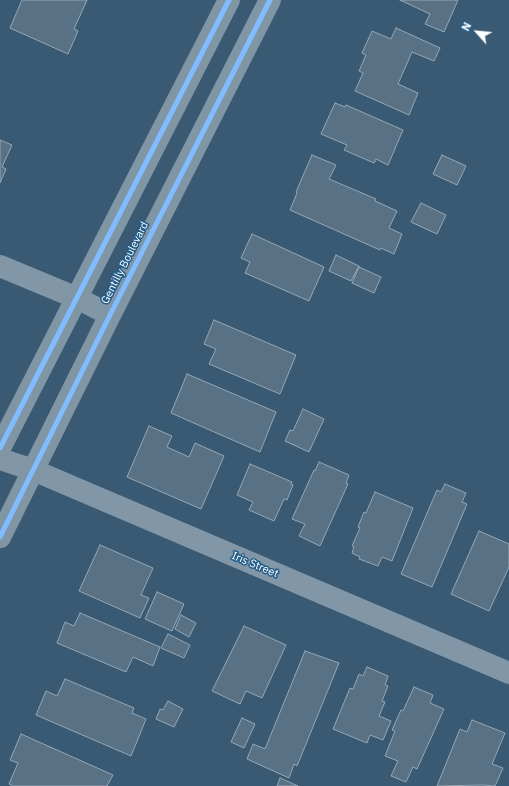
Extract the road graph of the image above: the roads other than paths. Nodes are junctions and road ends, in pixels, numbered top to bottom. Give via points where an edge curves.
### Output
1 (229, 0) edge
2 (270, 0) edge
3 (0, 266) edge
4 (76, 298) junction
5 (110, 315) junction
6 (0, 448) edge
7 (0, 459) edge
8 (33, 470) junction
9 (0, 537) edge
10 (509, 673) edge

1 - 4 main road
2 - 5 main road, Gentilly Boulevard
3 - 4 street
4 - 5 street
4 - 6 main road
5 - 8 main road, Gentilly Boulevard
7 - 8 street, Iris Street
8 - 9 main road, Gentilly Boulevard
8 - 10 street, Iris Street

